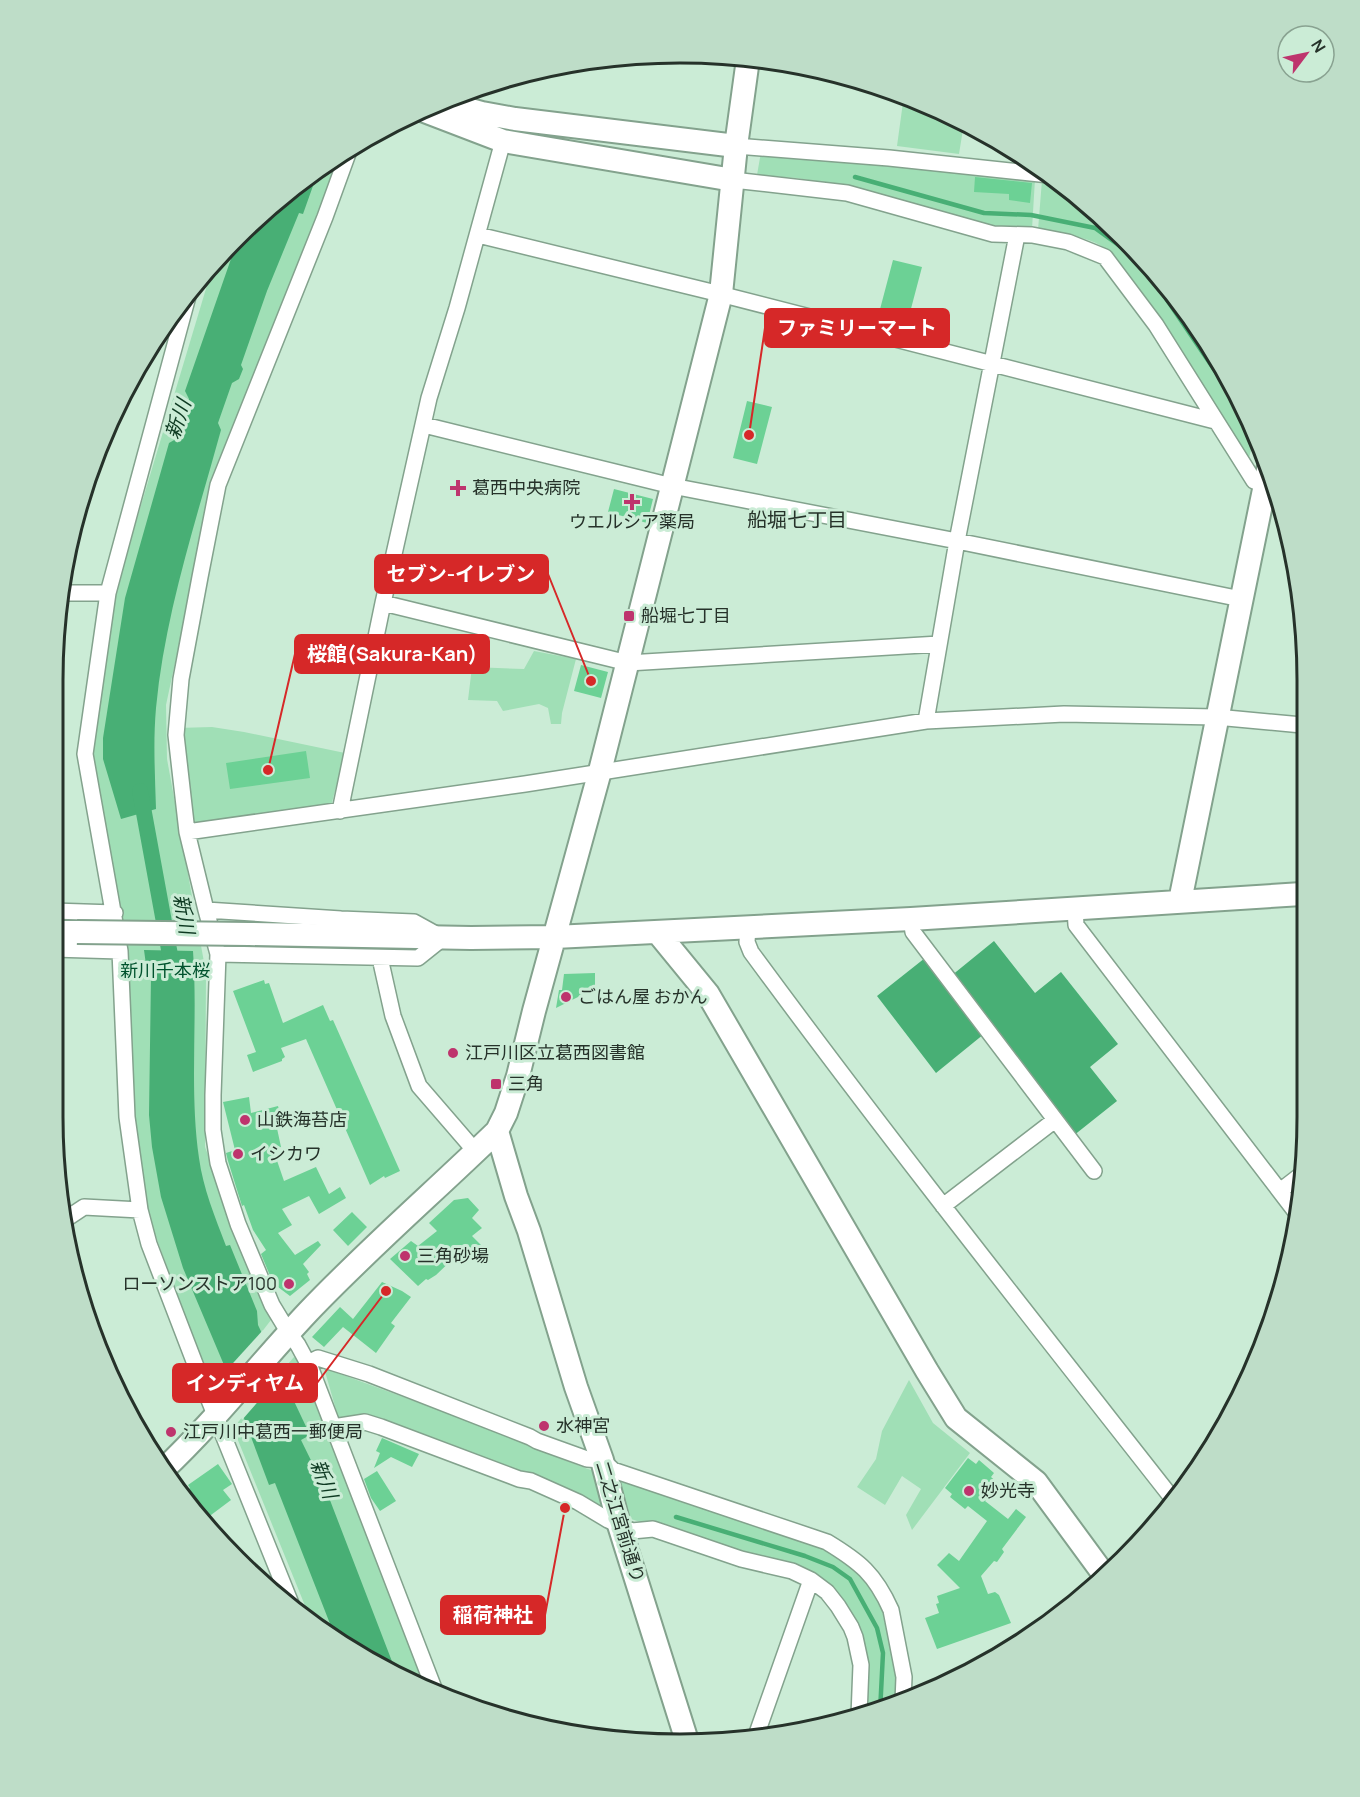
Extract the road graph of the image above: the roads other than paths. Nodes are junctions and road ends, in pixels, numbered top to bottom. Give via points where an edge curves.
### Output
1 (747, 67) edge
2 (455, 106) edge
3 (434, 115) edge
4 (503, 141) junction
5 (736, 146) junction
6 (345, 162) edge
7 (1027, 170) edge
8 (733, 180) junction
9 (478, 235) junction
10 (1017, 235) junction
11 (721, 294) junction
12 (183, 315) edge
13 (992, 363) junction
14 (1215, 421) junction
15 (424, 425) junction
16 (1263, 478) edge
17 (672, 486) junction
18 (1265, 486) edge
19 (957, 541) junction
20 (69, 593) edge
21 (108, 593) junction
22 (1241, 599) junction
23 (383, 603) junction
24 (939, 644) junction
25 (628, 663) junction
26 (1216, 717) junction
27 (926, 721) junction
28 (1297, 724) edge
29 (600, 771) junction
30 (340, 810) junction
31 (187, 832) junction
32 (1297, 894) edge
33 (1180, 901) junction
34 (1075, 909) junction
35 (206, 910) junction
36 (63, 911) edge
37 (115, 913) junction
38 (911, 919) junction
39 (748, 927) junction
40 (63, 932) edge
41 (658, 933) junction
42 (555, 937) junction
43 (443, 938) junction
44 (63, 949) edge
45 (120, 951) junction
46 (218, 954) junction
47 (380, 958) junction
48 (1055, 1119) junction
49 (497, 1131) junction
50 (476, 1152) junction
51 (1094, 1171) dead end
52 (1294, 1180) edge
53 (1280, 1191) junction
54 (1291, 1205) edge
55 (943, 1206) junction
56 (140, 1210) junction
57 (71, 1216) edge
58 (285, 1337) junction
59 (308, 1363) junction
60 (219, 1411) junction
61 (333, 1427) junction
62 (602, 1460) junction
63 (170, 1464) edge
64 (1169, 1494) edge
65 (619, 1525) junction
66 (1100, 1569) edge
67 (812, 1580) junction
68 (287, 1592) edge
69 (431, 1681) edge
70 (903, 1692) edge
71 (859, 1707) edge
72 (758, 1729) edge
73 (685, 1734) edge

1 - 5 street
2 - 5 street via 515,119
3 - 4 street
4 - 8 street
4 - 9 street
5 - 7 street
5 - 8 street
6 - 31 street via 218,485 176,719
8 - 10 street via 847,193 993,234
8 - 11 street
9 - 11 street
9 - 15 street
10 - 13 street
10 - 14 street via 1068,242 1105,257 1156,325
11 - 13 street
11 - 17 street
12 - 21 street
13 - 14 street
13 - 19 street
14 - 16 street via 1254,481
15 - 17 street
15 - 23 street
17 - 19 street
17 - 25 street
18 - 22 street
19 - 22 street
19 - 24 street
20 - 21 street
21 - 37 street via 85,754
22 - 26 street
23 - 25 street
23 - 30 street
24 - 25 street
24 - 27 street
25 - 29 street
26 - 27 street via 1064,714
26 - 28 street
26 - 33 street
27 - 29 street
29 - 30 street
29 - 42 street
30 - 31 street
31 - 35 street
32 - 33 street
33 - 34 street
34 - 38 street
34 - 53 street via 1076,925
35 - 43 street via 414,922
35 - 46 street
36 - 37 street
37 - 45 street
38 - 39 street
38 - 48 street via 913,932
39 - 41 street
39 - 55 street via 751,952
40 - 43 street, bridge
41 - 42 street
41 - 66 street via 708,994 956,1418 1036,1482
42 - 43 street
42 - 49 street via 518,1076
43 - 47 street via 418,958
44 - 45 street
45 - 56 street via 128,1117
46 - 47 street
46 - 58 street via 213,1106 218,1163 238,1224
47 - 50 street via 393,1016 419,1086
48 - 51 street
48 - 55 street
49 - 50 street
49 - 62 street, 二之江宮前通り
50 - 58 street via 358,1262
52 - 53 street
53 - 54 street
55 - 64 street
56 - 57 street via 84,1207
56 - 60 street via 149,1244
58 - 59 street via 298,1345
58 - 60 street
59 - 61 street
59 - 62 street via 318,1358 369,1374 537,1441 587,1459
60 - 63 street
60 - 68 street
61 - 65 street via 365,1422 381,1427 531,1481
61 - 69 street
62 - 65 street, 二之江宮前通り
62 - 70 street via 613,1470 827,1542 853,1557 870,1572 891,1610
65 - 67 street via 632,1531 652,1529
65 - 73 street, 二之江宮前通り
67 - 71 street via 838,1606 855,1637 861,1665
67 - 72 street

